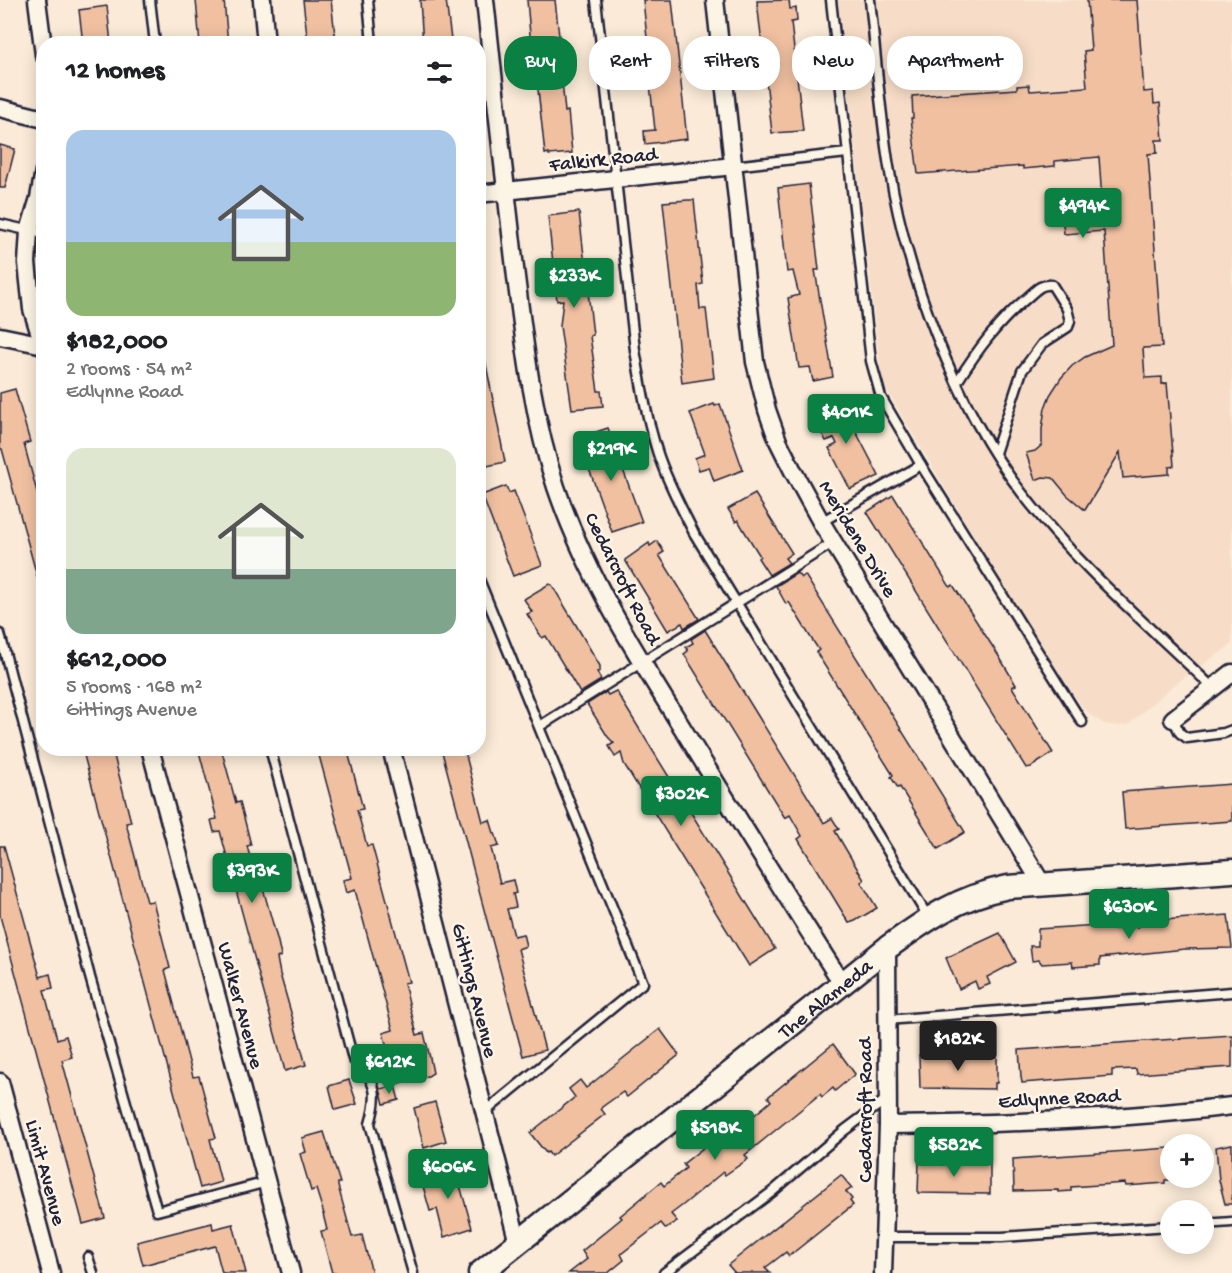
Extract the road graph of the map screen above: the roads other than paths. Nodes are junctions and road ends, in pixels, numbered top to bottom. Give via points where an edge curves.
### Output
1 (37, 0) edge
2 (150, 0) edge
3 (262, 0) edge
4 (368, 0) edge
5 (485, 0) edge
6 (596, 0) edge
7 (715, 0) edge
8 (831, 0) edge
9 (870, 0) edge
10 (42, 36) edge
11 (153, 36) edge
12 (266, 36) edge
13 (371, 36) edge
14 (0, 108) edge
15 (36, 117) edge
16 (847, 153) junction
17 (733, 166) junction
18 (615, 179) junction
19 (506, 192) junction
20 (486, 193) edge
21 (0, 224) edge
22 (36, 233) edge
23 (36, 322) edge
24 (0, 336) edge
25 (36, 344) edge
26 (957, 382) junction
27 (995, 453) junction
28 (921, 465) junction
29 (821, 522) junction
30 (834, 542) junction
31 (486, 596) edge
32 (737, 604) junction
33 (0, 634) edge
34 (642, 663) junction
35 (1232, 673) edge
36 (1213, 688) junction
37 (1173, 719) joint
38 (1082, 722) dead end
39 (540, 726) junction
40 (1232, 730) edge
41 (152, 756) edge
42 (272, 756) edge
43 (393, 756) edge
44 (1232, 871) edge
45 (1042, 884) junction
46 (928, 918) junction
47 (886, 948) junction
48 (842, 983) junction
49 (1232, 992) edge
50 (887, 1020) junction
51 (0, 1082) edge
52 (888, 1098) junction
53 (1232, 1106) edge
54 (484, 1112) junction
55 (888, 1125) junction
56 (267, 1182) junction
57 (1232, 1222) edge
58 (1214, 1223) edge
59 (1160, 1227) edge
60 (885, 1238) junction
61 (518, 1243) junction
62 (88, 1257) dead end
63 (51, 1273) edge
64 (93, 1273) edge
65 (291, 1273) edge
66 (412, 1273) edge
67 (480, 1273) edge
68 (664, 1273) edge
69 (884, 1273) edge

1 - 10 street
2 - 11 lane
3 - 12 street
4 - 13 lane
5 - 19 street, Cedarcroft Road
6 - 18 lane
7 - 17 street, Meridene Drive
8 - 16 lane
9 - 26 lane via 889,168 900,220 927,311
14 - 15 street
16 - 17 lane
16 - 28 lane via 876,383
17 - 18 street, Falkirk Road
17 - 29 street, Meridene Drive via 755,362 778,441
18 - 19 street, Falkirk Road
18 - 32 lane via 635,350 657,453 694,533
19 - 20 street, Falkirk Road
19 - 34 street, Cedarcroft Road via 537,422 565,513
21 - 22 lane
22 - 23 street via 27,245
24 - 25 street
26 - 27 lane
26 - 27 lane via 1006,315 1042,285 1052,285 1067,309 1068,327 1042,344 1022,371
27 - 36 lane via 1021,492 1070,550
28 - 29 lane
28 - 38 lane
29 - 30 street, Meridene Drive
30 - 32 lane
30 - 45 street, Meridene Drive
31 - 39 lane
32 - 34 lane
32 - 46 lane
33 - 56 lane via 90,977 157,1211
34 - 39 lane
34 - 48 street, Cedarcroft Road
35 - 36 street
36 - 37 street
37 - 40 lane via 1187,738
39 - 54 lane via 643,983
41 - 56 street, Walker Avenue
42 - 66 lane via 353,1059 370,1074 377,1102 370,1124
43 - 54 street, Gittings Avenue
44 - 45 street, The Alameda
45 - 46 street, The Alameda via 988,891 960,900
46 - 47 street, The Alameda
47 - 48 street, The Alameda
47 - 50 street, Cedarcroft Road
48 - 61 street, The Alameda
49 - 50 lane
50 - 52 street, Cedarcroft Road
51 - 63 street, Limit Avenue
52 - 55 street, Cedarcroft Road
52 - 68 lane
53 - 55 street, Edlynne Road via 1059,1120
54 - 61 street, Gittings Avenue
55 - 60 street, Cedarcroft Road
56 - 65 street, Walker Avenue
57 - 58 lane
59 - 60 lane via 1002,1237
60 - 69 street, Cedarcroft Road
61 - 67 street, The Alameda
62 - 64 lane

